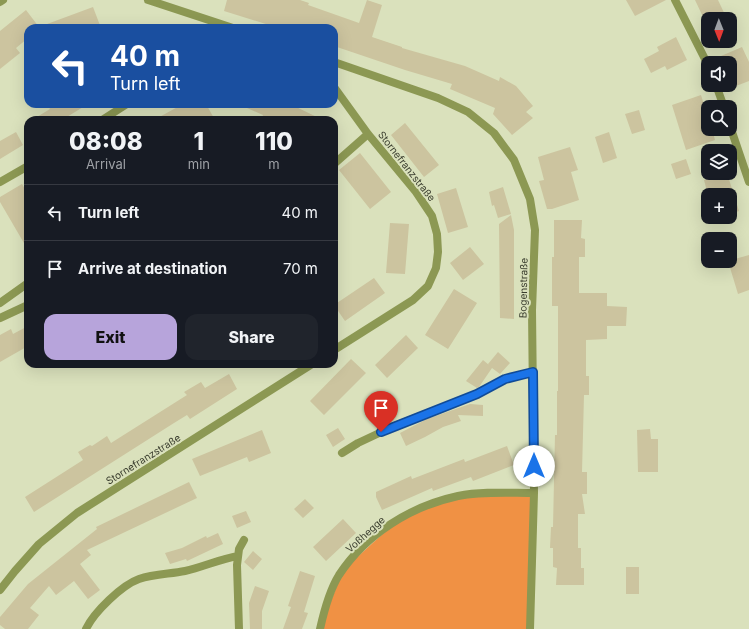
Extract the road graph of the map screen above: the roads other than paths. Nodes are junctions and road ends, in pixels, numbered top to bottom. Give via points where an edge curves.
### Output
1 (2, 0) edge
2 (148, 0) edge
3 (675, 0) edge
4 (0, 2) edge
5 (214, 24) edge
6 (703, 56) edge
7 (338, 63) edge
8 (338, 93) edge
9 (122, 108) edge
10 (108, 116) edge
11 (368, 134) junction
12 (733, 136) edge
13 (338, 160) edge
14 (24, 168) edge
15 (0, 182) edge
16 (749, 182) edge
17 (24, 286) edge
18 (0, 303) edge
19 (24, 307) edge
20 (0, 318) edge
21 (338, 347) edge
22 (306, 368) edge
23 (533, 372) junction
24 (342, 453) dead end
25 (534, 493) junction
26 (244, 540) dead end
27 (238, 556) junction
28 (0, 590) edge
29 (86, 629) edge
30 (239, 629) edge
31 (320, 629) edge
32 (530, 629) edge

1 - 4 street
2 - 5 street
3 - 6 street
7 - 23 street, Bogenstraße via 438,98 468,112 494,133 514,160 530,199 535,230
8 - 11 street, Stornefranzstraße
9 - 10 street
11 - 13 street, Stornefranzstraße
11 - 21 street, Stornefranzstraße via 416,192 432,216 437,234 436,268 428,286 413,300
12 - 16 street
14 - 15 street
17 - 18 street
19 - 20 street
22 - 28 street, Stornefranzstraße via 78,513 39,544
23 - 24 street via 505,379 477,394 392,427
23 - 25 street, Bogenstraße
25 - 31 street, Voßhegge via 458,496 417,509 389,524 354,556 339,576 330,594
25 - 32 street, Bogenstraße
26 - 27 street
27 - 29 street via 185,571 138,579 118,592 98,612
27 - 30 street

